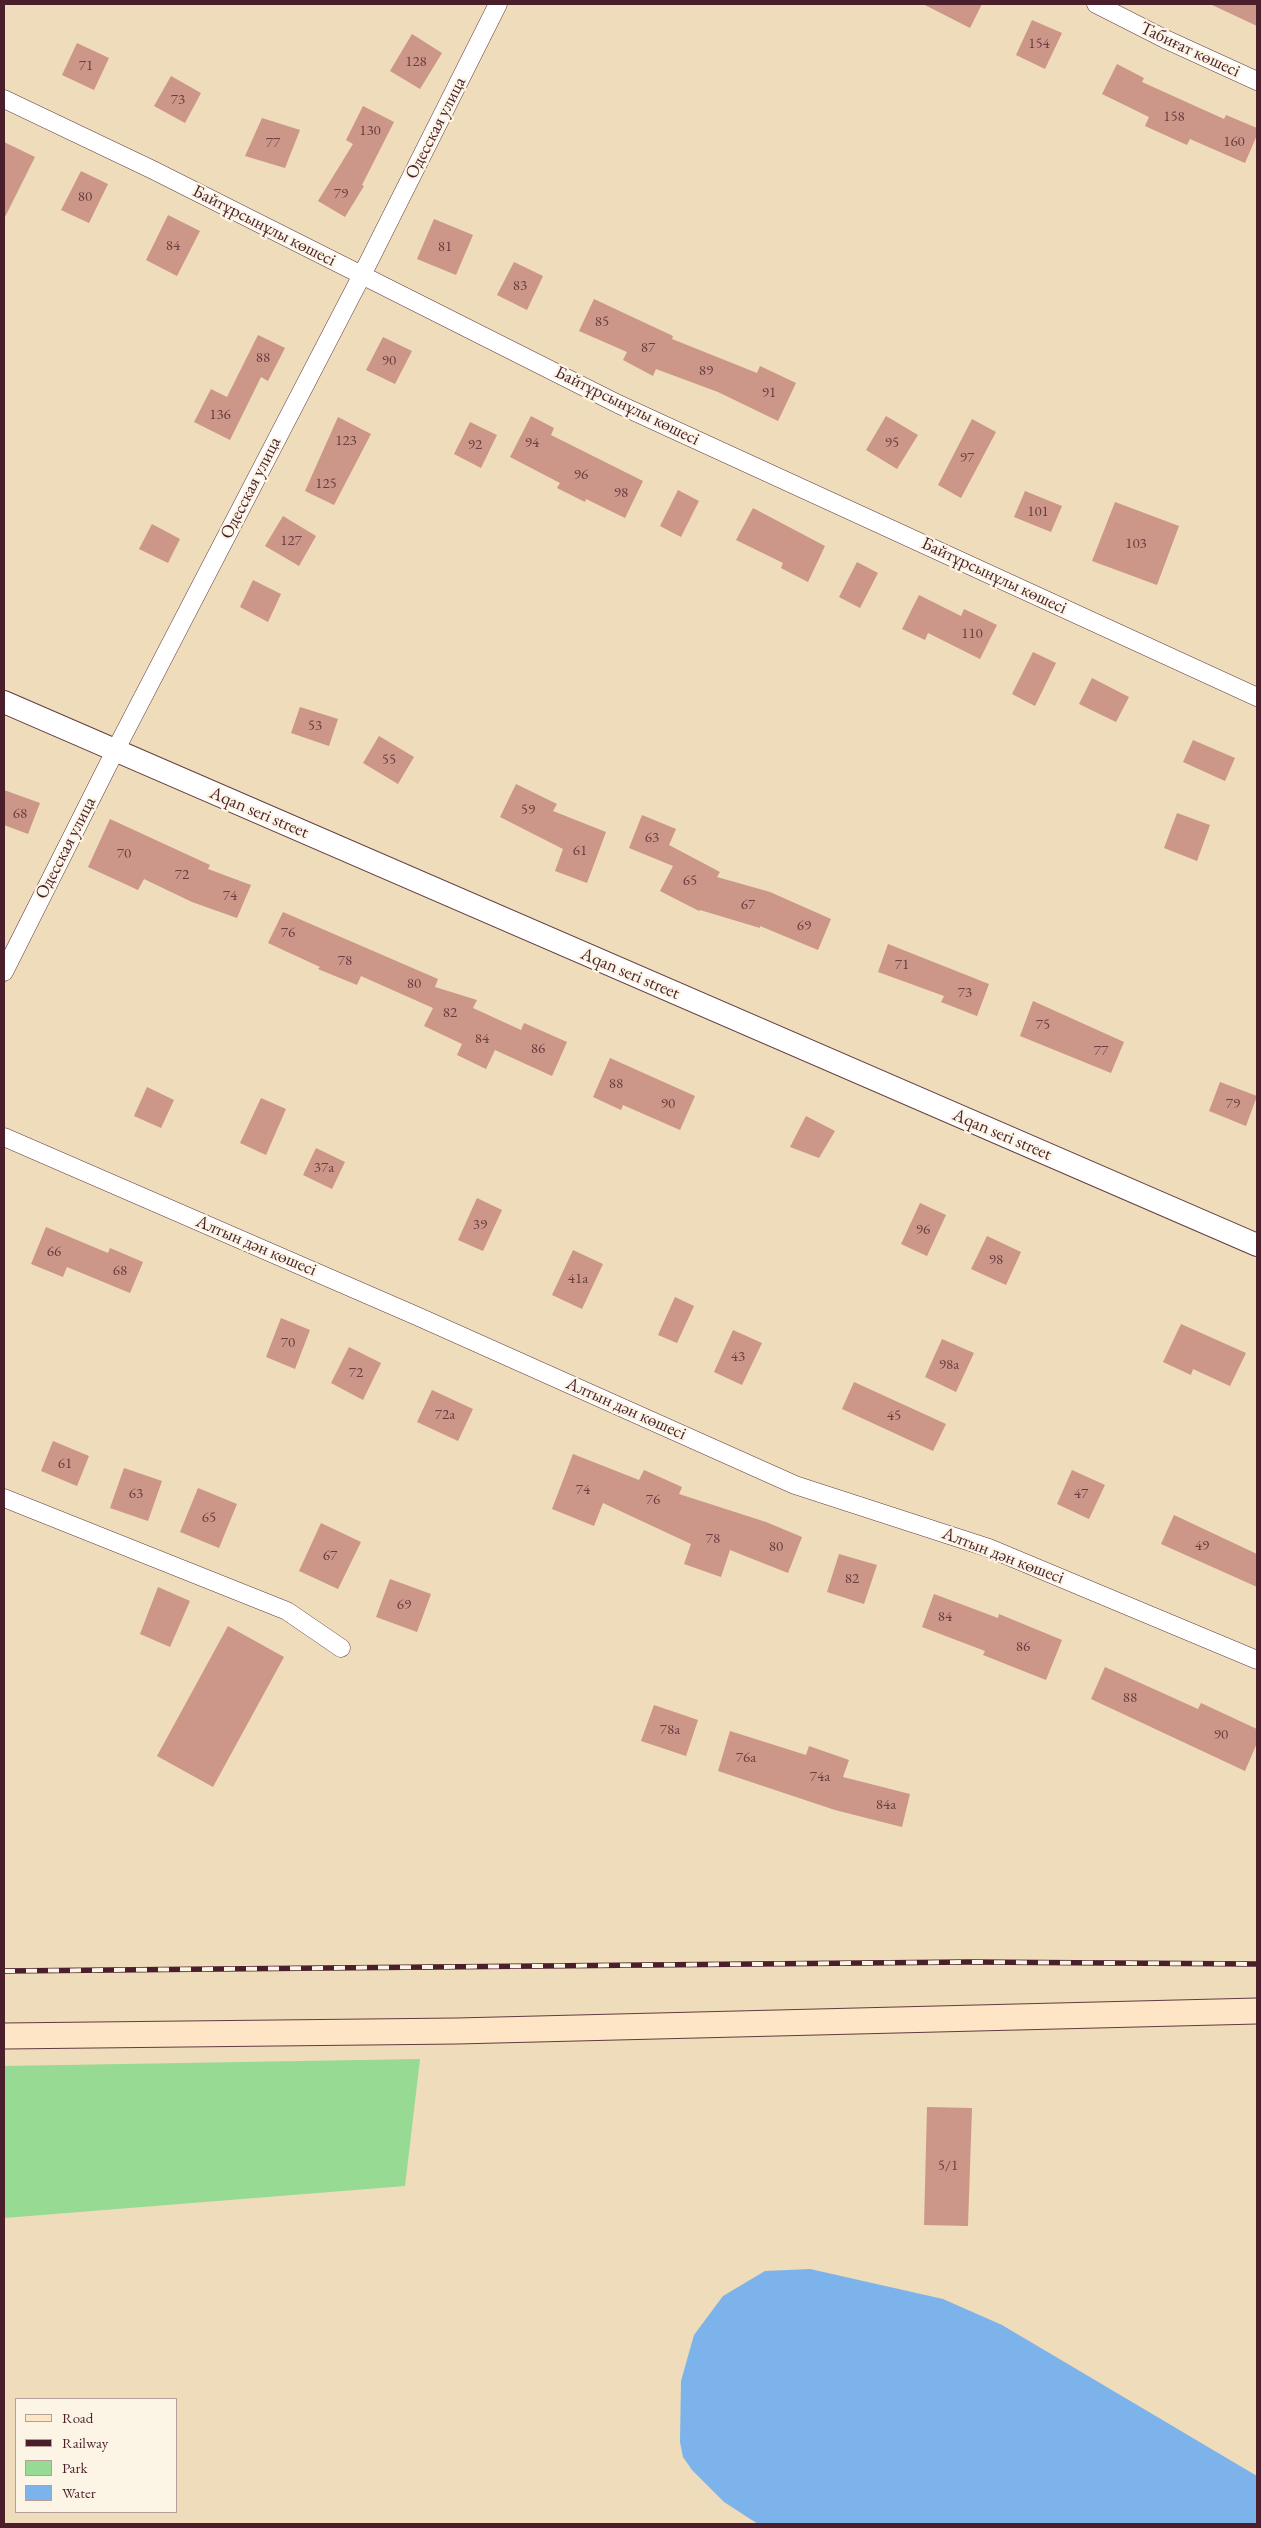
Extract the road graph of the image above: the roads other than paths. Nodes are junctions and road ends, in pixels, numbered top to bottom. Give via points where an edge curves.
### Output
1 (498, 4) edge
2 (1096, 4) edge
3 (1257, 82) edge
4 (4, 100) edge
5 (362, 275) junction
6 (1257, 697) edge
7 (4, 702) edge
8 (115, 751) junction
9 (4, 972) edge
10 (4, 1137) edge
11 (1257, 1245) edge
12 (4, 1498) edge
13 (341, 1648) dead end
14 (1257, 1660) edge
15 (1257, 2011) edge
16 (4, 2036) edge

1 - 5 street, Одесская улица
2 - 3 street, Табиғат көшесі
4 - 5 street, Байтұрсынұлы көшесі via 153,170
5 - 6 street, Байтұрсынұлы көшесі via 618,404
5 - 8 street, Одесская улица
7 - 8 street, Aqan seri street
8 - 9 street, Одесская улица
8 - 11 street, Aqan seri street
10 - 14 street, Алтын дән көшесі via 795,1485 989,1548
12 - 13 street via 287,1611
15 - 16 main road via 457,2031

